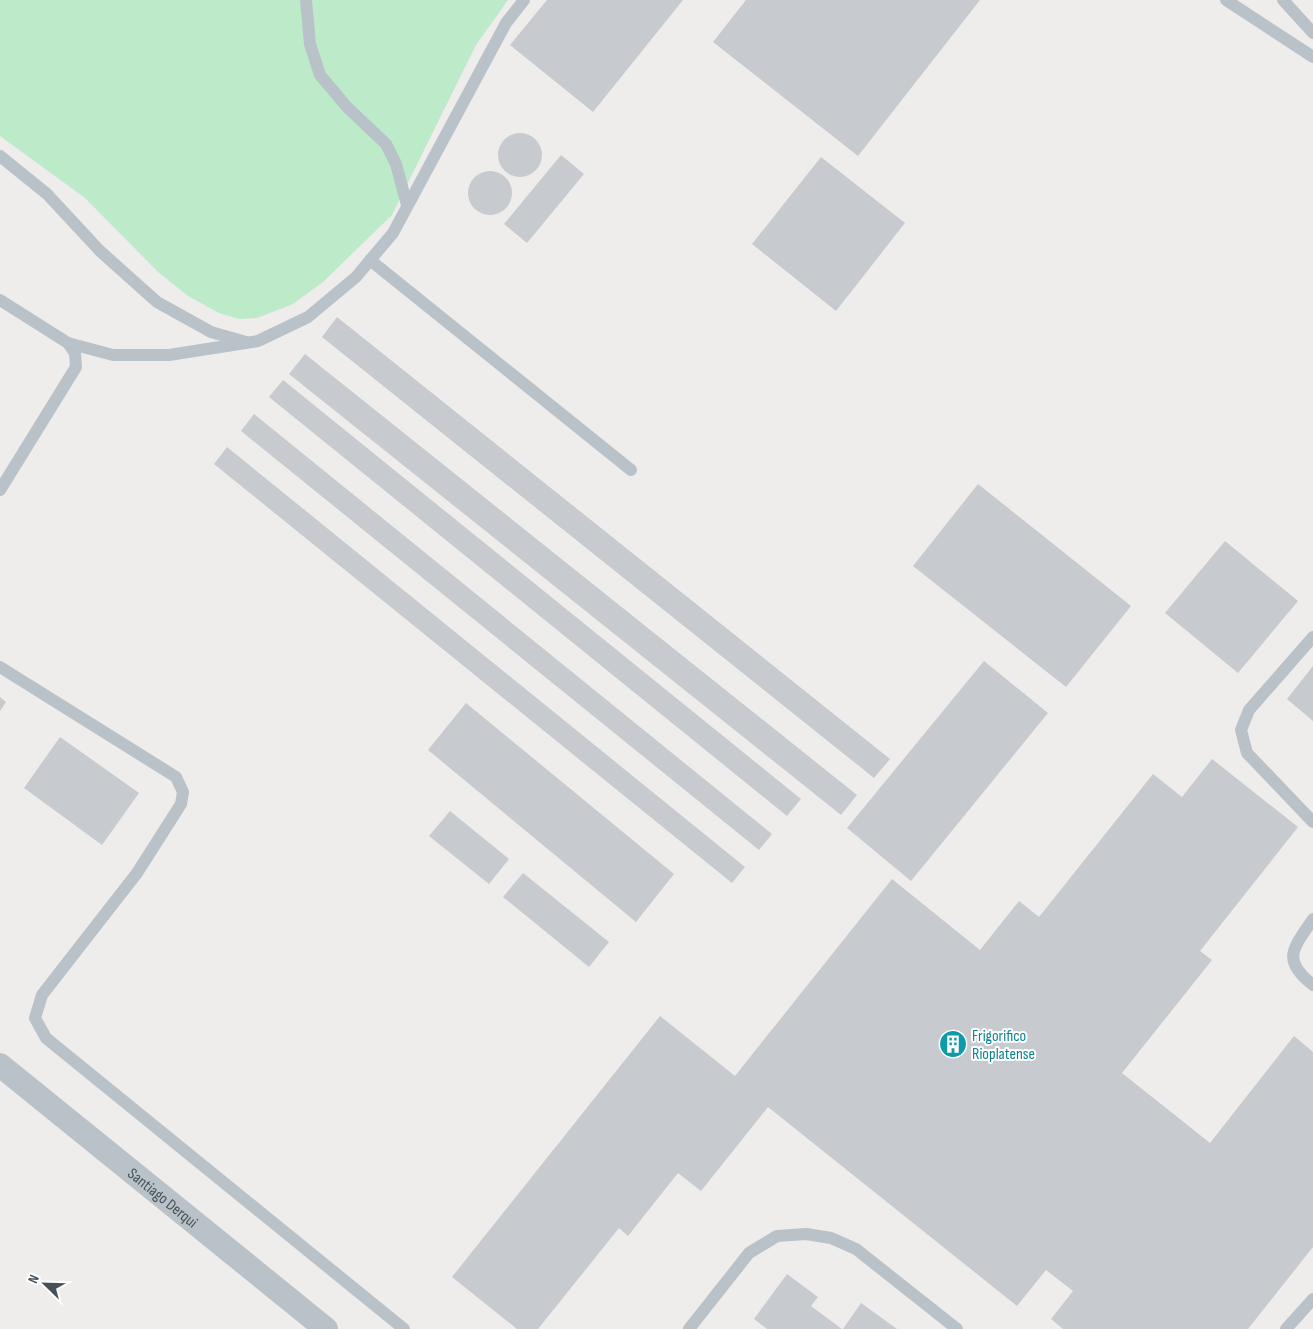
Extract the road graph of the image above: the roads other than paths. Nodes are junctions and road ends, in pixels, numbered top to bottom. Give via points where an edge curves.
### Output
1 (306, 0) edge
2 (524, 0) edge
3 (1226, 0) edge
4 (1284, 0) edge
5 (1313, 33) edge
6 (1313, 57) edge
7 (0, 156) edge
8 (407, 205) junction
9 (370, 260) junction
10 (0, 300) edge
11 (68, 343) junction
12 (250, 343) junction
13 (632, 470) dead end
14 (0, 490) edge
15 (1313, 637) edge
16 (0, 667) edge
17 (1313, 822) edge
18 (1313, 919) edge
19 (1313, 985) edge
20 (0, 1065) edge
21 (1313, 1299) edge
22 (326, 1329) edge
23 (404, 1329) edge
24 (689, 1329) edge
25 (957, 1329) edge
26 (1286, 1329) edge

1 - 8 lane via 310,44 320,75 347,108 386,144 396,164
2 - 8 lane via 506,23
3 - 6 lane
4 - 5 lane
7 - 12 lane via 47,194 100,251 157,302 210,332
8 - 9 lane via 393,233
9 - 12 lane via 356,277 308,317
9 - 13 lane
10 - 11 lane
11 - 12 lane via 113,355 169,355
11 - 14 lane via 75,353 76,367
15 - 17 lane via 1249,710 1241,730 1247,753
16 - 23 lane via 176,777 183,792 181,804 137,873 42,995 35,1018 46,1038
18 - 19 lane via 1293,950 1294,963 1300,975
20 - 22 street, Santiago Derqui
21 - 26 lane
24 - 25 lane via 749,1253 777,1236 806,1234 830,1238 856,1249

